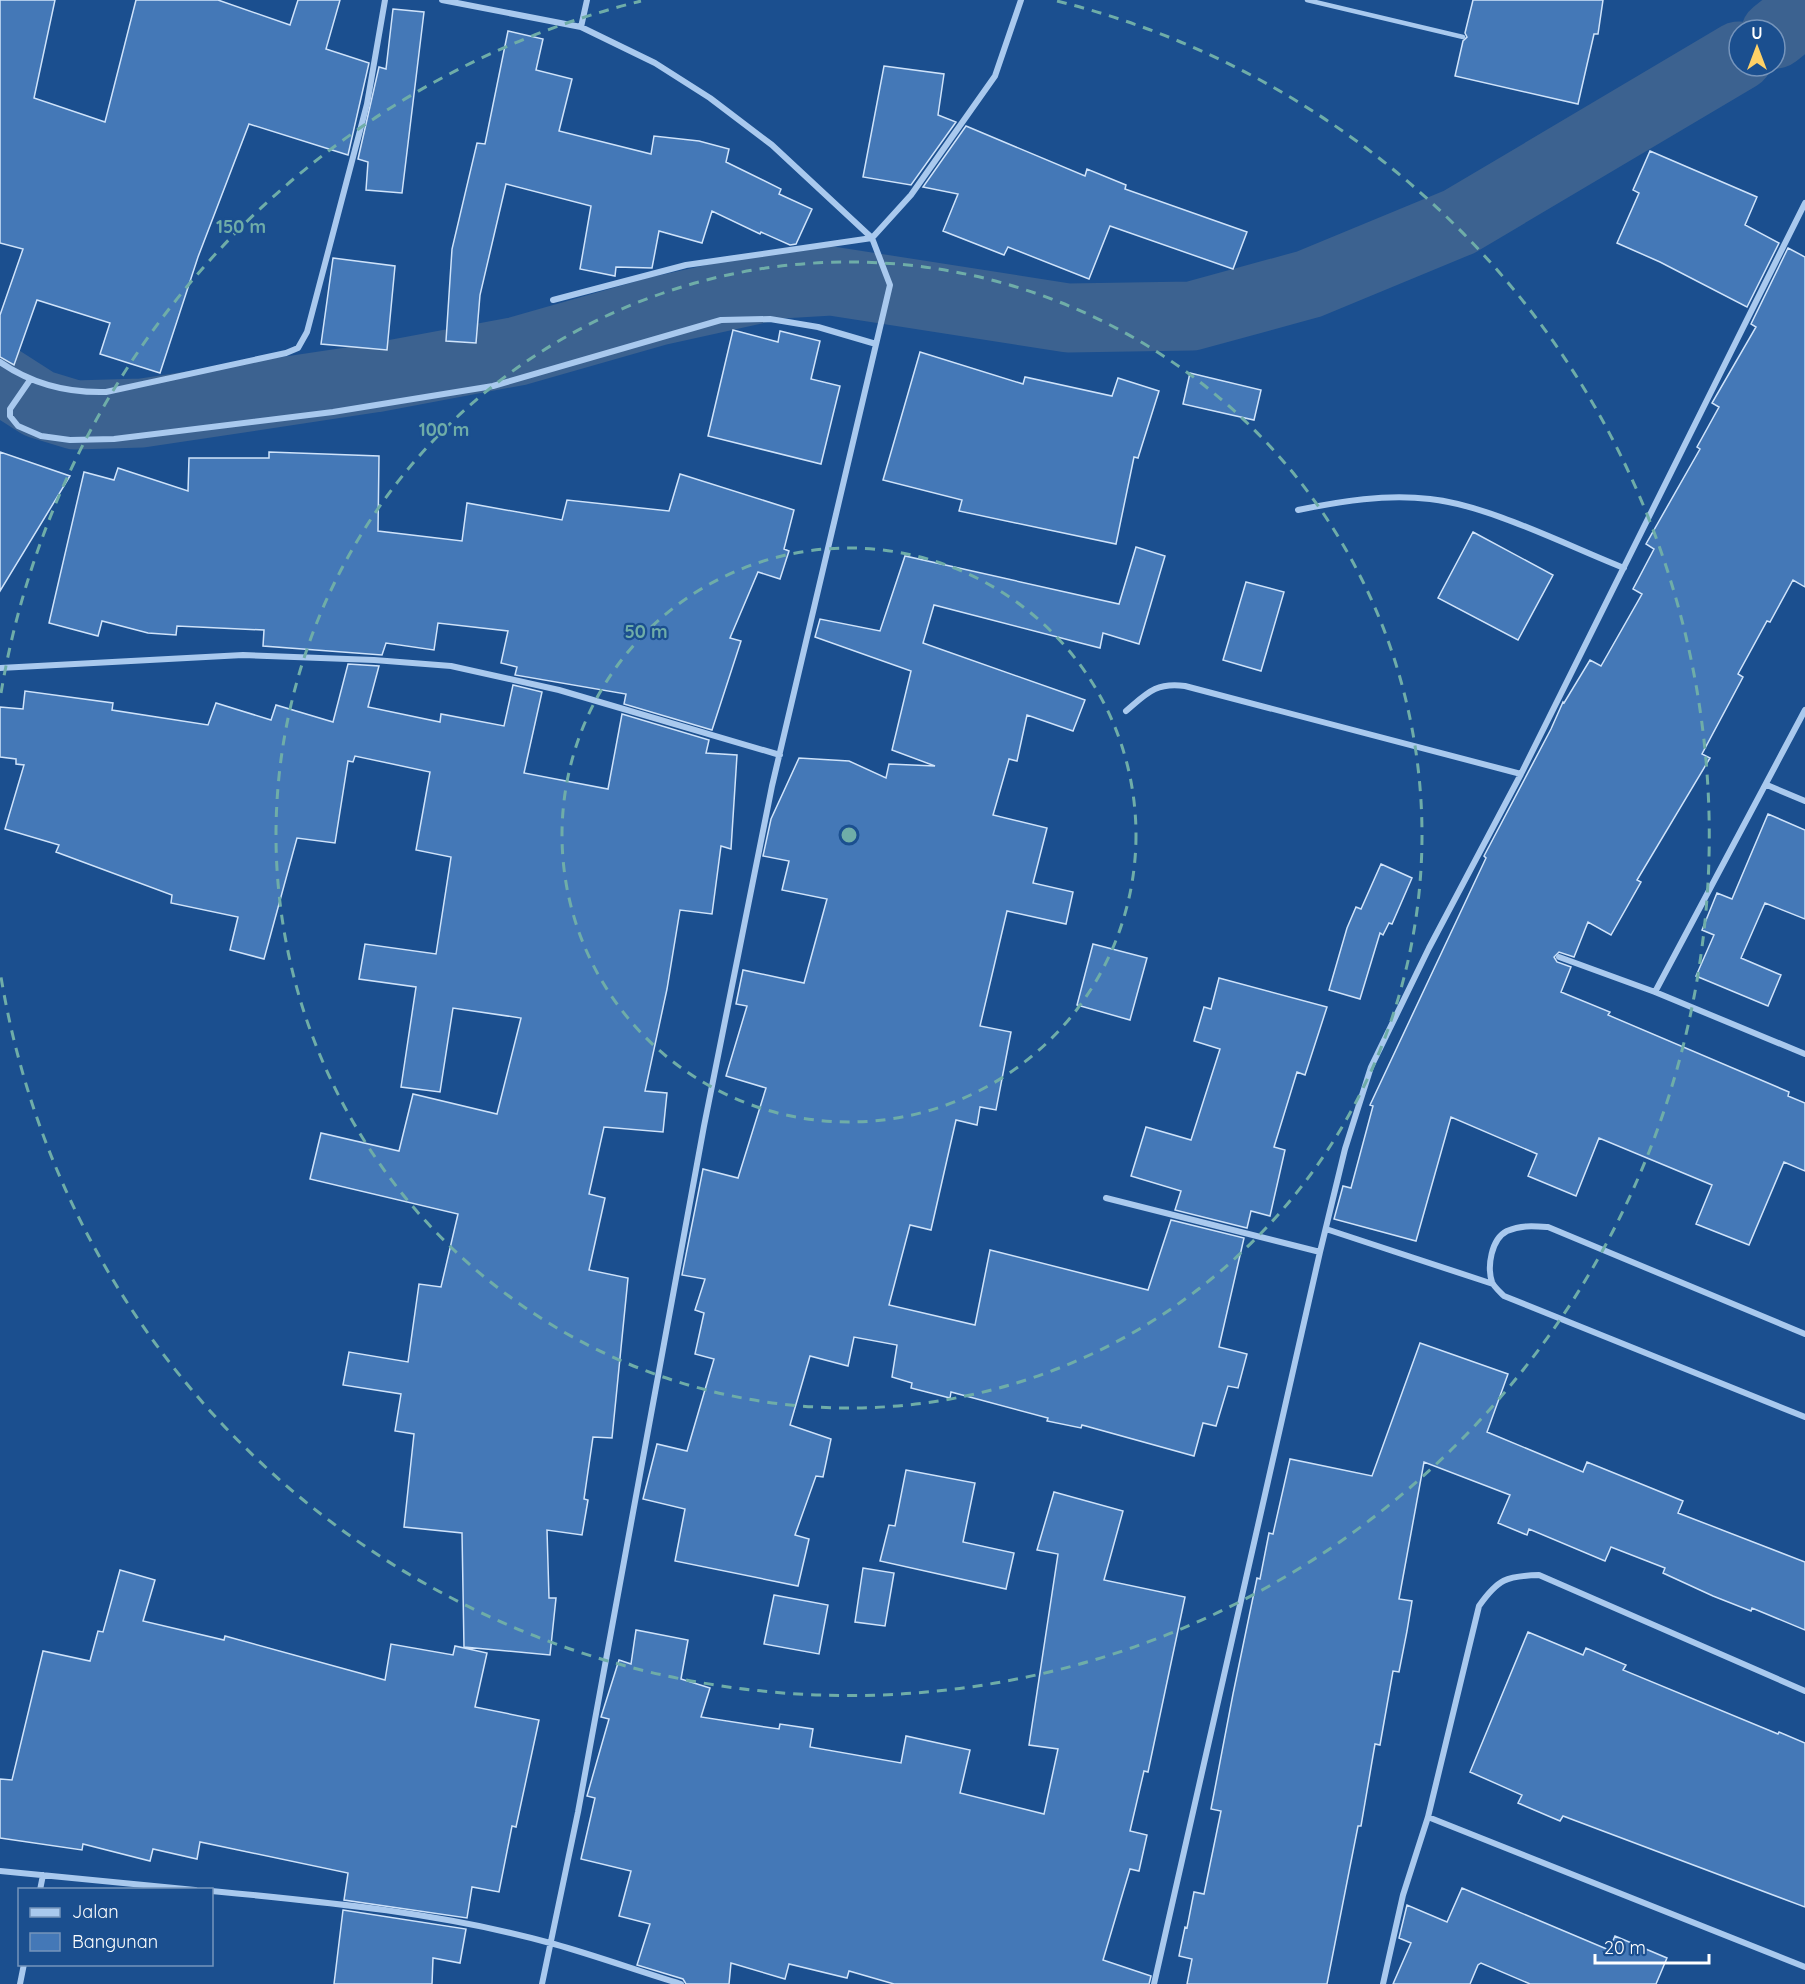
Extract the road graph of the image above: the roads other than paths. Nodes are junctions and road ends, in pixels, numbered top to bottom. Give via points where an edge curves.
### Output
1 (385, 0) edge
2 (442, 0) edge
3 (587, 0) edge
4 (1022, 0) edge
5 (1307, 0) edge
6 (581, 27) junction
7 (1463, 37) dead end
8 (1805, 203) edge
9 (872, 238) junction
10 (553, 300) dead end
11 (876, 344) junction
12 (0, 362) edge
13 (30, 380) junction
14 (1298, 510) dead end
15 (1624, 568) junction
16 (0, 668) edge
17 (1805, 710) edge
18 (1126, 711) dead end
19 (780, 755) junction
20 (1521, 774) junction
21 (1767, 785) junction
22 (1805, 801) edge
23 (1559, 957) dead end
24 (1655, 992) junction
25 (1805, 1054) edge
26 (1106, 1198) dead end
27 (1326, 1229) junction
28 (1320, 1252) junction
29 (1493, 1284) junction
30 (1805, 1334) edge
31 (1805, 1418) edge
32 (1805, 1691) edge
33 (1428, 1817) junction
34 (0, 1871) edge
35 (43, 1875) junction
36 (40, 1888) edge
37 (175, 1888) edge
38 (213, 1891) edge
39 (553, 1944) junction
40 (24, 1966) edge
41 (1805, 1967) edge
42 (20, 1984) edge
43 (542, 1984) edge
44 (681, 1984) edge
45 (1154, 1984) edge
46 (1383, 1984) edge

1 - 13 street via 368,104 307,332 298,348 106,392 77,393
2 - 6 street
3 - 6 street
4 - 9 street via 995,76 911,195
5 - 7 lane
6 - 9 street via 655,63 710,98 772,145
8 - 15 street
9 - 10 street via 686,265
9 - 11 street via 890,285
11 - 13 street via 818,327 770,319 721,320 493,387 333,412 114,439 69,440 41,436 18,426 10,409
11 - 19 street
12 - 13 street
14 - 15 street via 1354,499 1431,499 1484,512
15 - 20 street
16 - 19 street via 243,655 451,666 559,690
17 - 21 street
18 - 20 street via 1154,688 1176,685
19 - 39 street via 704,1126
20 - 27 street via 1371,1067 1345,1149
21 - 22 street
21 - 24 street
23 - 24 street
24 - 25 street
26 - 28 street
27 - 28 street
27 - 29 street
28 - 45 street
29 - 30 street via 1493,1248 1503,1233 1522,1226 1548,1227
29 - 31 street via 1504,1296 1525,1306
32 - 33 street via 1539,1575 1510,1576 1492,1587 1479,1606
33 - 41 street
33 - 46 street via 1403,1895
34 - 35 street
35 - 36 street
35 - 37 street
38 - 39 street via 433,1918
39 - 43 street
39 - 44 street
40 - 42 street

